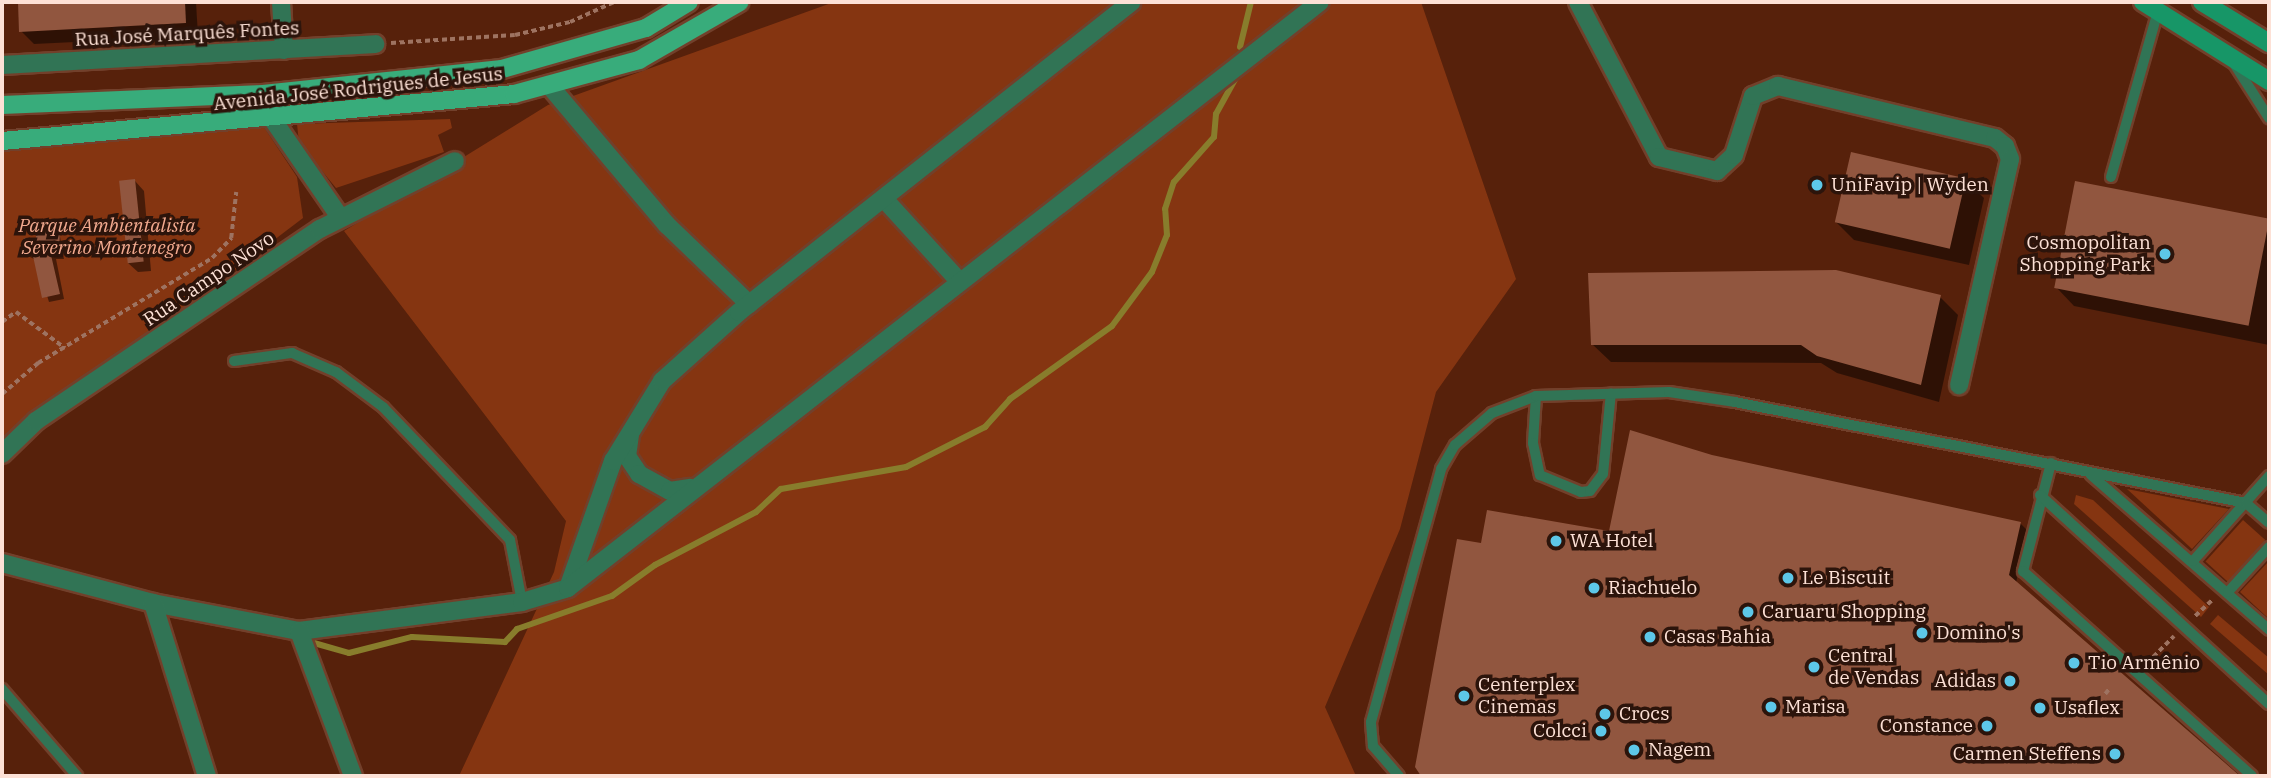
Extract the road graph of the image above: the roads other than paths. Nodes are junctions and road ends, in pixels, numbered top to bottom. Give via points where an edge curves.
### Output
1 (281, 2) edge
2 (689, 2) edge
3 (740, 2) edge
4 (1131, 2) edge
5 (1320, 2) edge
6 (1578, 2) edge
7 (2202, 2) edge
8 (2151, 6) edge
9 (2269, 43) edge
10 (375, 44) road end
11 (284, 50) junction
12 (2231, 57) junction
13 (2, 65) edge
14 (2269, 81) edge
15 (549, 85) junction
16 (2, 105) edge
17 (2269, 118) edge
18 (273, 120) junction
19 (2, 141) edge
20 (455, 161) dead end
21 (2111, 177) dead end
22 (887, 201) junction
23 (340, 218) junction
24 (959, 281) junction
25 (749, 304) junction
26 (234, 361) dead end
27 (1959, 385) dead end
28 (1611, 393) junction
29 (1536, 396) junction
30 (632, 425) junction
31 (2, 454) edge
32 (2051, 464) junction
33 (2089, 473) junction
34 (2269, 476) edge
35 (691, 488) junction
36 (2040, 495) junction
37 (2246, 503) junction
38 (2269, 523) edge
39 (2269, 547) edge
40 (2193, 561) junction
41 (2, 563) edge
42 (568, 588) junction
43 (2228, 592) junction
44 (522, 602) junction
45 (153, 603) junction
46 (2269, 630) edge
47 (299, 631) junction
48 (2, 689) edge
49 (2269, 704) edge
50 (77, 776) edge
51 (207, 776) edge
52 (353, 776) edge
53 (1399, 776) edge
54 (2252, 776) edge

1 - 11 street
2 - 16 main road, Avenida José Rodrigues de Jesus via 646,28 502,69 263,94
3 - 15 main road, Avenida José Rodrigues de Jesus via 639,60
4 - 22 street
5 - 24 street
6 - 27 street via 1659,157 1717,170 1734,155 1754,96 1779,86 1995,138 2005,146 2007,173
7 - 9 main road
8 - 12 main road
8 - 21 lane
10 - 11 street, Rua José Marquês Fontes
11 - 13 street, Rua José Marquês Fontes
12 - 14 main road
12 - 17 lane
15 - 18 main road, Avenida José Rodrigues de Jesus via 428,106
15 - 25 street via 667,225
18 - 19 main road, Avenida José Rodrigues de Jesus
18 - 23 street
20 - 23 street, Rua Campo Novo
22 - 24 street
22 - 25 street
23 - 31 street, Rua Campo Novo via 36,422
24 - 35 street
25 - 30 street via 662,381
26 - 44 lane via 292,354 336,372 383,407 510,540
28 - 29 lane
28 - 29 lane via 1603,474 1591,491 1581,492 1540,475 1533,443
28 - 32 lane via 1670,392 1735,402
29 - 53 lane via 1492,413 1455,445 1441,469 1371,722 1373,746
30 - 35 street via 627,456 639,474 670,491
30 - 42 street
32 - 33 lane
32 - 36 lane
33 - 37 lane
33 - 40 lane
34 - 37 lane
35 - 42 street
36 - 49 lane
36 - 54 lane via 2023,572
37 - 38 lane
37 - 40 lane
39 - 43 lane
40 - 43 lane
41 - 45 street
42 - 44 street
43 - 46 lane
44 - 47 street
45 - 47 street
45 - 51 street
47 - 52 street
48 - 50 lane

